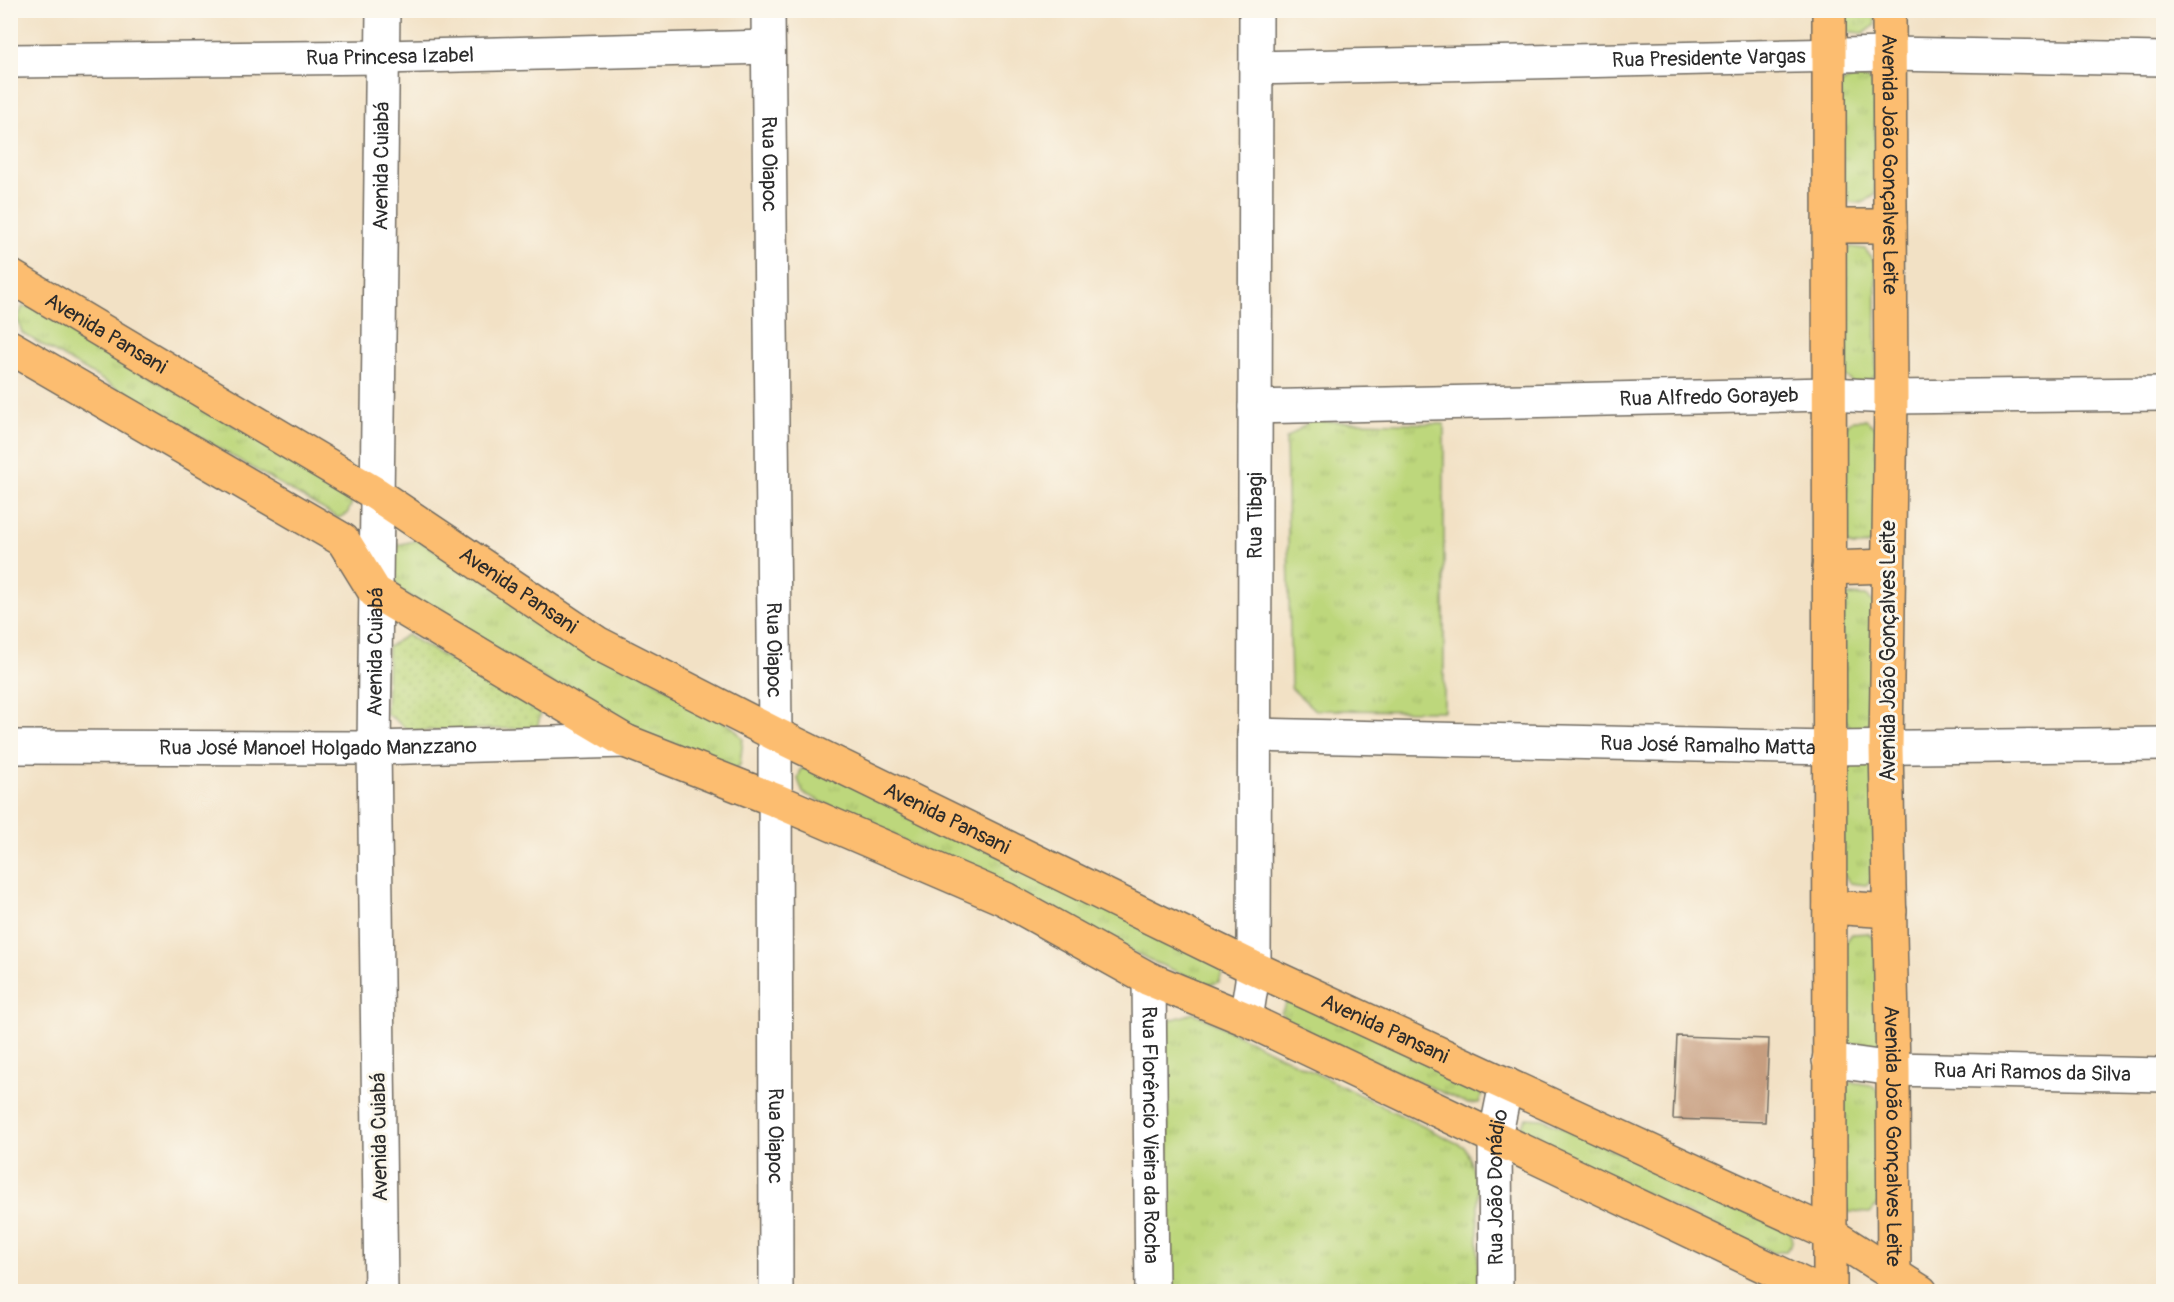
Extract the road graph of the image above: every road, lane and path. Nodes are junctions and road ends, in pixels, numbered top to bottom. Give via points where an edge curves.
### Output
1 (383, 10) edge
2 (768, 10) edge
3 (1256, 10) edge
4 (1829, 10) edge
5 (1889, 10) edge
6 (768, 47) junction
7 (1889, 54) junction
8 (1829, 56) junction
9 (384, 57) junction
10 (2163, 59) edge
11 (10, 61) edge
12 (1256, 68) junction
13 (1829, 226) junction
14 (1890, 226) junction
15 (10, 276) edge
16 (10, 347) edge
17 (1829, 394) junction
18 (2163, 394) edge
19 (1891, 397) junction
20 (1255, 407) junction
21 (376, 494) junction
22 (1888, 566) junction
23 (1829, 568) junction
24 (375, 592) junction
25 (775, 734) junction
26 (1254, 735) junction
27 (625, 741) junction
28 (2163, 744) edge
29 (10, 747) edge
30 (374, 748) junction
31 (1830, 748) junction
32 (1886, 748) junction
33 (775, 800) junction
34 (1830, 908) junction
35 (1890, 911) junction
36 (1254, 968) junction
37 (1149, 979) junction
38 (1246, 1018) junction
39 (1829, 1060) junction
40 (1893, 1069) junction
41 (2163, 1075) edge
42 (1506, 1084) junction
43 (1495, 1138) junction
44 (1830, 1234) junction
45 (1903, 1286) edge
46 (381, 1292) edge
47 (776, 1292) edge
48 (1152, 1292) edge
49 (1496, 1292) edge
50 (1819, 1292) edge
51 (1830, 1292) edge

1 - 9 street, Avenida Cuiabá
2 - 6 street, Rua Oiapoc
3 - 12 street, Rua Tibagi
4 - 8 main road
5 - 7 main road, Avenida João Gonçalves Leite
6 - 9 street, Rua Princesa Izabel
6 - 25 street, Rua Oiapoc
7 - 8 street, Rua Presidente Vargas
7 - 10 street, Rua Presidente Vargas
7 - 14 main road, Avenida João Gonçalves Leite
8 - 12 street, Rua Presidente Vargas
8 - 13 main road
9 - 11 street, Rua Princesa Izabel
9 - 21 street, Avenida Cuiabá
12 - 20 street, Rua Tibagi
13 - 14 main road
13 - 17 main road
14 - 19 main road, Avenida João Gonçalves Leite
15 - 21 main road, Avenida Pansani
16 - 24 main road via 343,540
17 - 19 street, Rua Alfredo Gorayeb
17 - 20 street, Rua Alfredo Gorayeb
17 - 23 main road
18 - 19 street, Rua Alfredo Gorayeb
19 - 22 main road, Avenida João Gonçalves Leite
20 - 26 street, Rua Tibagi
21 - 24 street, Avenida Cuiabá
21 - 25 main road, Avenida Pansani via 597,643
22 - 23 main road
22 - 32 main road, Avenida João Gonçalves Leite
23 - 31 main road
24 - 27 main road
24 - 30 street, Avenida Cuiabá
25 - 33 street, Rua Oiapoc
25 - 36 main road, Avenida Pansani
26 - 31 street, Rua José Ramalho Matta
26 - 36 street, Rua Tibagi
27 - 30 street, Rua José Manoel Holgado Manzzano
27 - 33 main road
28 - 32 street, Rua José Ramalho Matta
29 - 30 street, Rua José Manoel Holgado Manzzano
30 - 46 street, Avenida Cuiabá
31 - 32 street, Rua José Ramalho Matta
31 - 34 main road
32 - 35 main road, Avenida João Gonçalves Leite
33 - 37 main road via 1005,899
33 - 47 street, Rua Oiapoc
34 - 35 main road
34 - 39 main road
35 - 40 main road, Avenida João Gonçalves Leite
36 - 38 street, Rua Tibagi
36 - 42 main road, Avenida Pansani
37 - 38 main road
37 - 48 street, Rua Florêncio Vieira da Rocha
38 - 43 main road
39 - 40 street, Rua Ari Ramos da Silva
39 - 44 main road
40 - 41 street, Rua Ari Ramos da Silva
40 - 45 main road, Avenida João Gonçalves Leite
42 - 43 street, Rua João Donádio
42 - 44 main road, Avenida Pansani
43 - 49 street, Rua João Donádio
43 - 50 main road
44 - 45 main road, Avenida Pansani
44 - 51 main road

